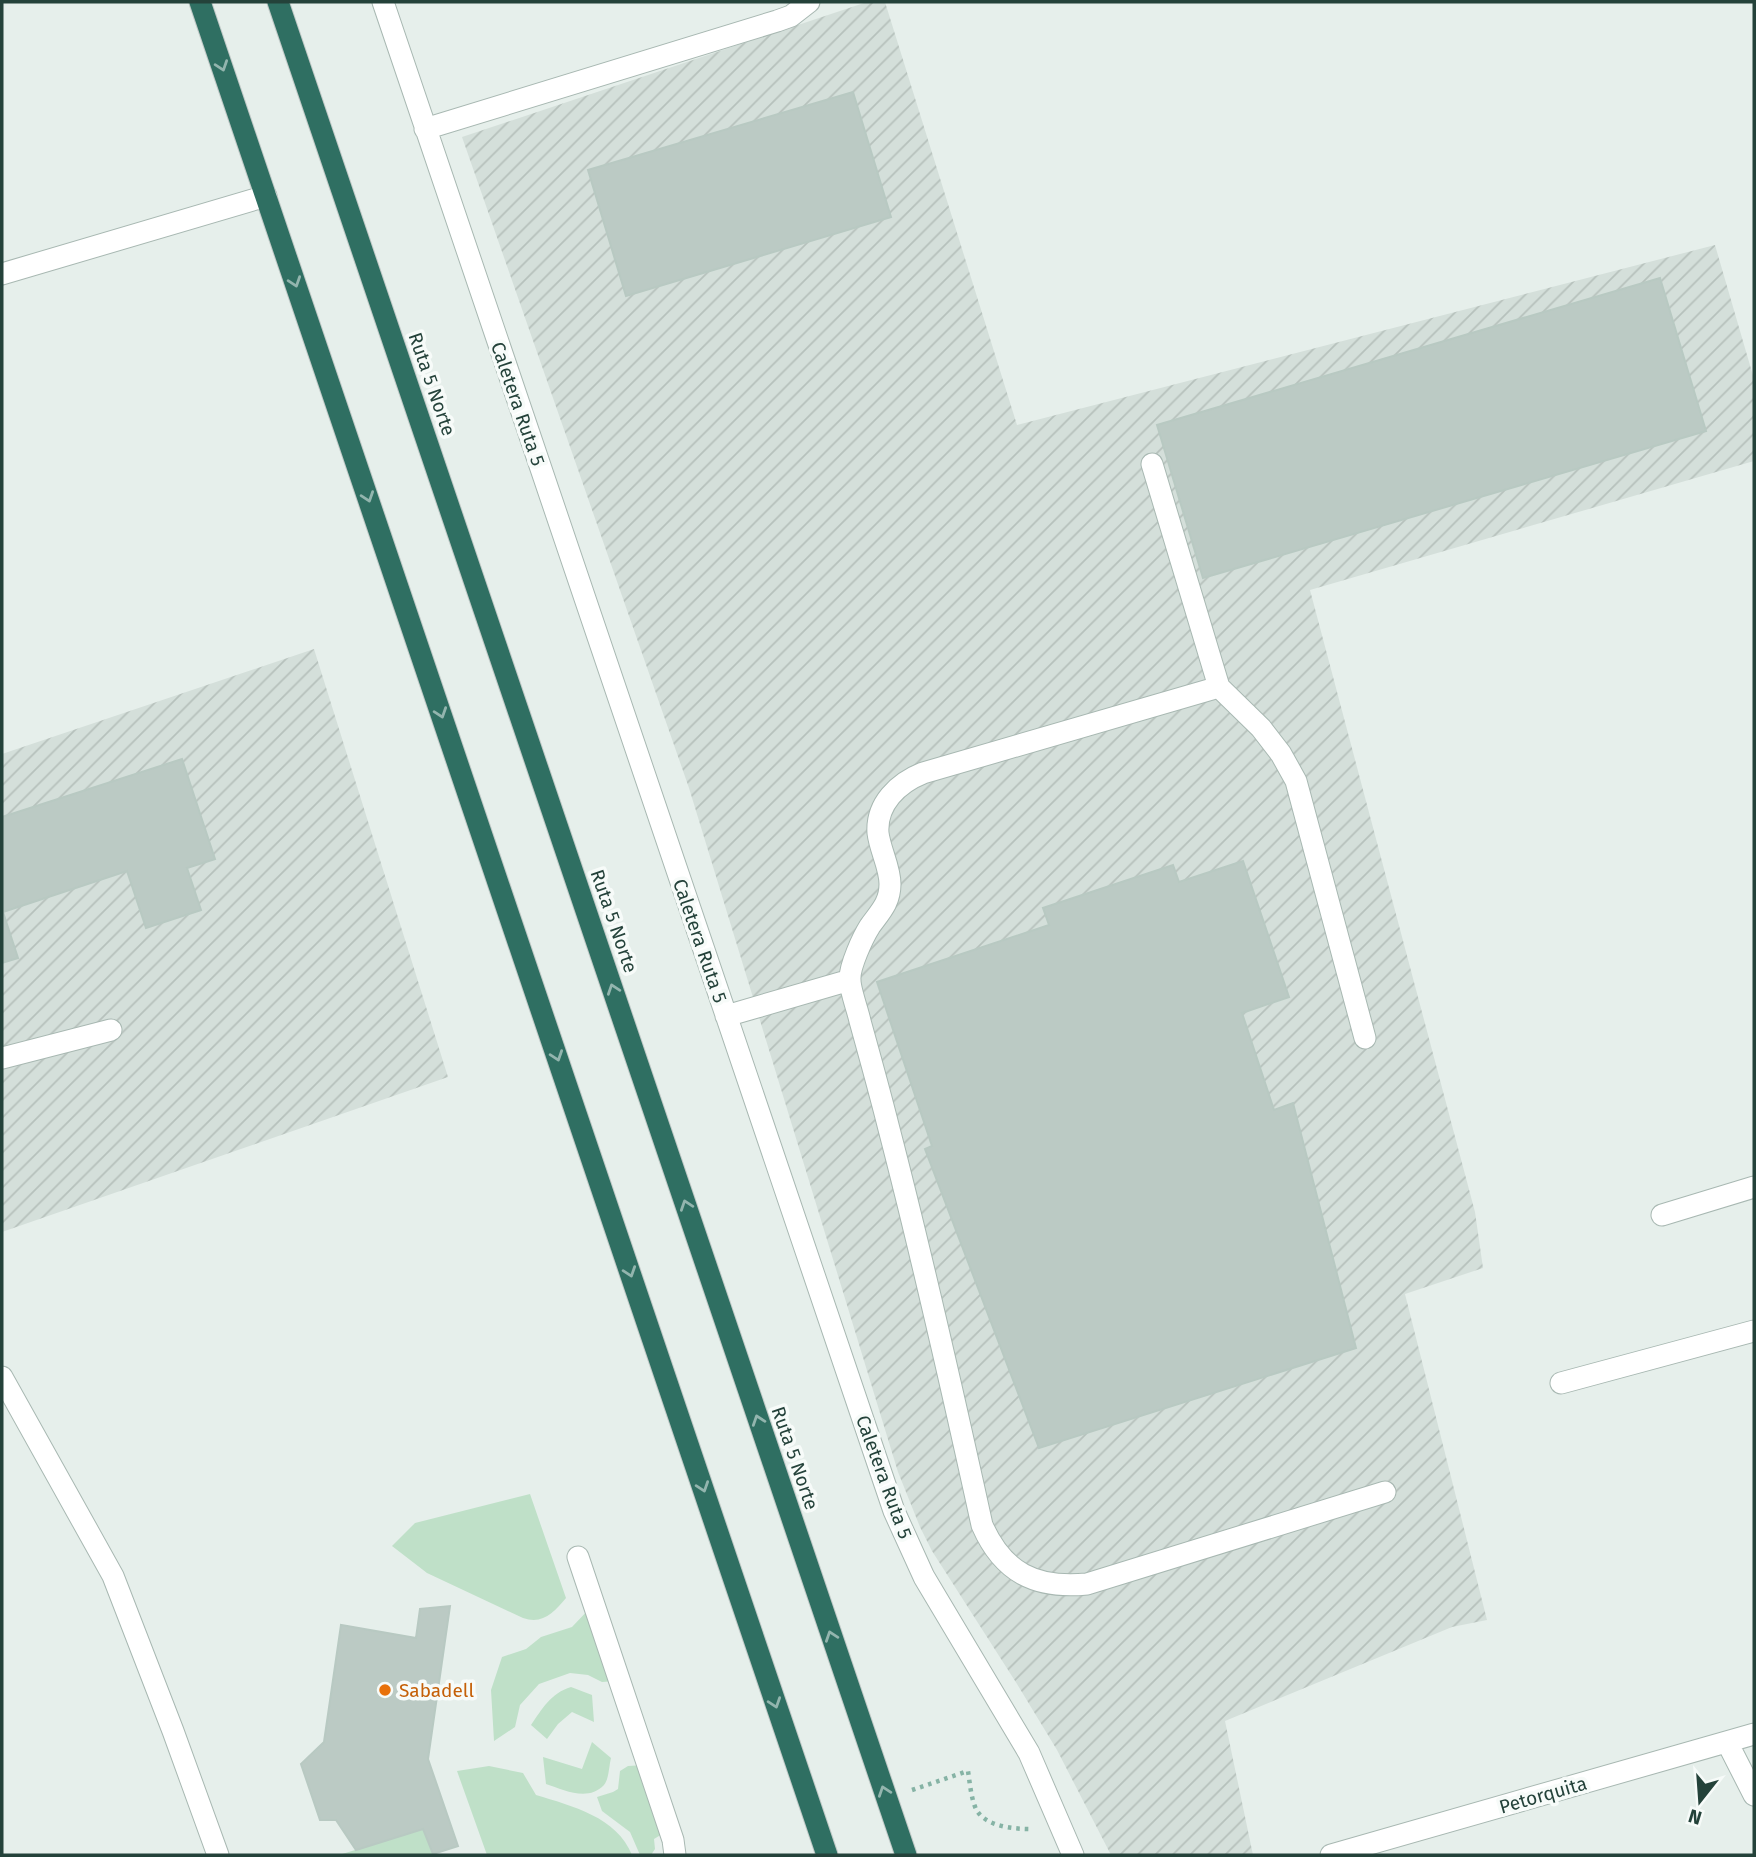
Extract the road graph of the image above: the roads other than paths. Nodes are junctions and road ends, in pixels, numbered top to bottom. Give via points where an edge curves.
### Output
1 (200, 2) edge
2 (278, 2) edge
3 (383, 2) edge
4 (809, 2) edge
5 (425, 129) junction
6 (266, 196) junction
7 (2, 274) edge
8 (1152, 464) dead end
9 (1219, 687) junction
10 (850, 980) junction
11 (726, 1016) junction
12 (111, 1030) dead end
13 (1365, 1038) dead end
14 (2, 1058) edge
15 (1754, 1187) edge
16 (1662, 1215) dead end
17 (1754, 1331) edge
18 (2, 1377) edge
19 (1561, 1383) dead end
20 (1385, 1492) dead end
21 (578, 1557) dead end
22 (1754, 1734) edge
23 (1727, 1742) junction
24 (1754, 1795) edge
25 (218, 1855) edge
26 (675, 1855) edge
27 (827, 1855) edge
28 (906, 1855) edge
29 (1073, 1855) edge
30 (1331, 1855) edge

1 -> 6 highway
28 -> 2 highway, Ruta 5 Norte
3 - 5 street, Caletera Ruta 5
4 - 5 street via 777,21
5 - 11 street, Caletera Ruta 5
6 - 7 street
6 -> 27 highway
8 - 9 street
9 - 10 street via 923,774 899,786 884,807 878,833 890,884 888,896 860,944
9 - 13 street via 1261,728 1296,781
10 - 11 street
10 - 20 street via 982,1525 1011,1566 1045,1583 1087,1584
11 - 29 street, Caletera Ruta 5 via 894,1511 924,1577 1029,1753
12 - 14 street
15 - 16 street
17 - 19 street
18 - 25 street via 113,1576
21 - 26 street
22 - 23 street, Petorquita
23 - 24 street
23 - 30 street, Petorquita

